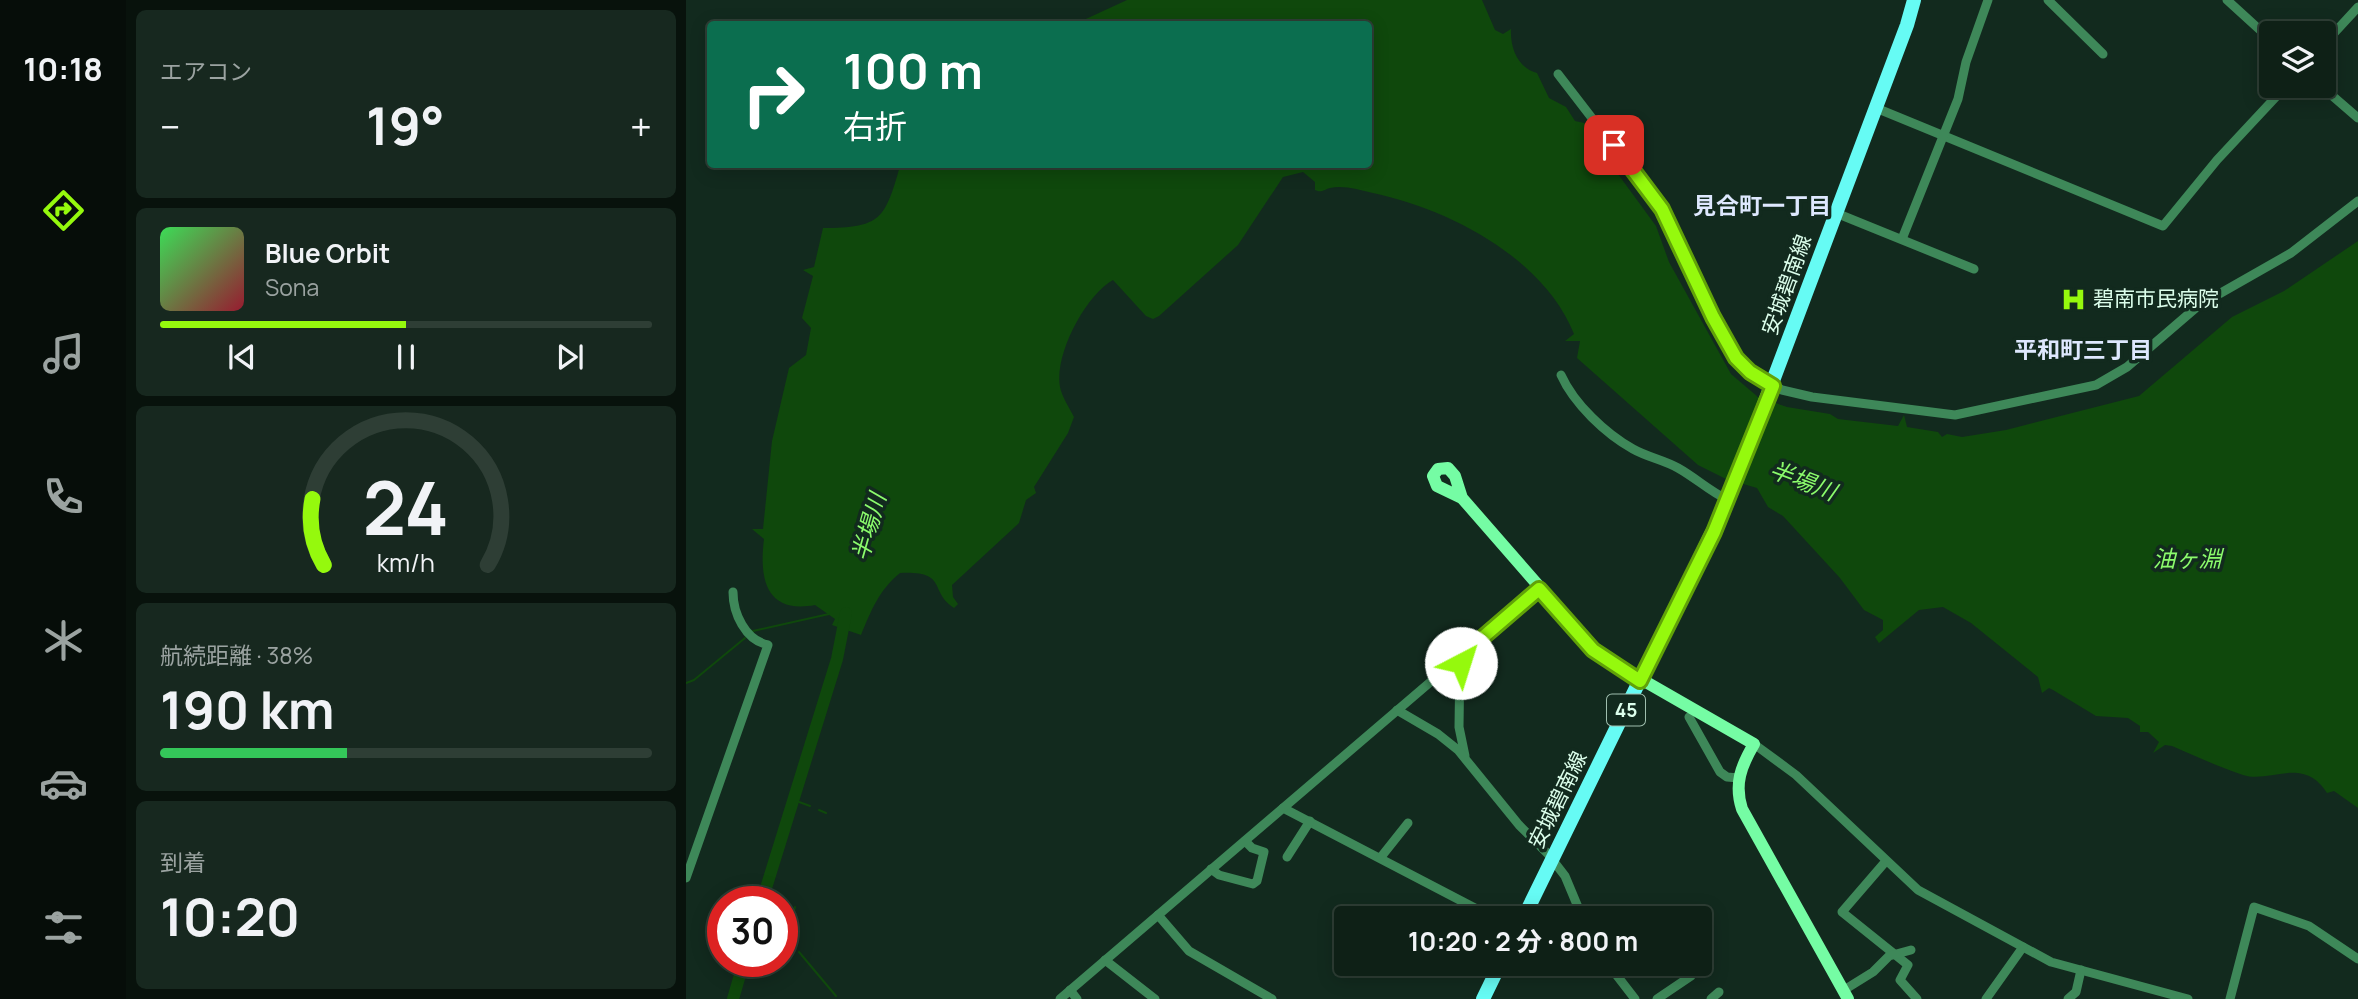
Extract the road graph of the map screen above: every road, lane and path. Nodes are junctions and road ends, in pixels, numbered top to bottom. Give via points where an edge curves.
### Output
1 (1914, 0) edge
2 (1988, 0) edge
3 (2048, 0) edge
4 (2227, 0) edge
5 (2358, 7) edge
6 (2259, 29) edge
7 (2336, 31) edge
8 (2103, 54) dead end
9 (1558, 74) dead end
10 (2275, 98) edge
11 (2335, 98) edge
12 (1876, 108) junction
13 (2358, 118) edge
14 (1942, 135) junction
15 (2358, 201) edge
16 (1836, 213) junction
17 (1902, 239) junction
18 (1974, 269) dead end
19 (1561, 375) dead end
20 (1772, 389) junction
21 (1462, 498) dead end
22 (1728, 500) junction
23 (1539, 589) junction
24 (733, 592) dead end
25 (1460, 657) junction
26 (1640, 681) junction
27 (1396, 710) junction
28 (1689, 717) dead end
29 (1754, 744) junction
30 (1465, 758) junction
31 (1739, 778) junction
32 (1283, 808) junction
33 (1310, 821) junction
34 (1408, 823) dead end
35 (1245, 841) junction
36 (1287, 857) dead end
37 (1381, 857) junction
38 (1552, 859) junction
39 (1886, 861) junction
40 (1211, 869) junction
41 (686, 878) edge
42 (1472, 906) edge
43 (1529, 906) edge
44 (1578, 906) edge
45 (1158, 915) junction
46 (2023, 947) junction
47 (1911, 950) dead end
48 (1893, 955) junction
49 (2358, 959) edge
50 (1105, 960) junction
51 (2081, 970) junction
52 (1494, 976) edge
53 (1617, 976) edge
54 (1691, 976) edge
55 (1070, 990) junction
56 (1719, 992) dead end
57 (1846, 995) edge
58 (1060, 999) edge
59 (1077, 999) edge
60 (1156, 999) edge
61 (1272, 999) edge
62 (1483, 999) edge
63 (1635, 999) edge
64 (1657, 999) edge
65 (1711, 999) edge
66 (1917, 999) edge
67 (1986, 999) edge
68 (2068, 999) edge
69 (2188, 999) edge
70 (2230, 999) edge

1 - 12 main road, 安城碧南線 / 45
2 - 14 street via 1958,99
3 - 8 street
4 - 6 street
5 - 7 street
9 - 20 street via 1662,209 1736,358
10 - 14 street via 2163,226
11 - 13 street
12 - 14 street
12 - 16 main road, 安城碧南線 / 45
14 - 17 street
15 - 20 street via 2291,253 2198,306 2127,367 2096,384 1955,415
16 - 17 street
16 - 20 main road, 安城碧南線 / 45
17 - 18 street
19 - 22 street via 1573,397 1618,439 1680,469
20 - 22 main road, 安城碧南線 / 45
21 - 23 street
22 - 26 main road, 安城碧南線 / 45
23 - 25 street
23 - 26 street via 1593,650
24 - 41 street via 734,609 743,625 768,645
25 - 27 street
25 - 30 street via 1459,727
26 - 29 street
26 - 38 main road, 安城碧南線 / 45
27 - 30 street via 1444,738
27 - 32 street
28 - 31 street via 1720,772
29 - 31 street
29 - 39 street via 1797,775
30 - 38 street
31 - 57 street via 1742,809
32 - 33 street
32 - 35 street
33 - 36 street
33 - 37 street
34 - 37 street
35 - 40 street
35 - 40 street via 1264,852 1257,881 1253,884
37 - 42 street
38 - 43 main road, 安城碧南線 / 45
38 - 44 street
39 - 46 street via 1918,890
39 - 48 street via 1842,912
40 - 45 street
45 - 50 street
45 - 61 street via 1189,950
46 - 51 street via 2051,962
46 - 67 street
47 - 48 street
48 - 57 street via 1870,975 1863,975
48 - 66 street via 1908,965 1900,980
49 - 70 street via 2309,926 2254,907
50 - 55 street
50 - 60 street
51 - 68 street via 2076,992
51 - 69 street
52 - 62 main road
53 - 63 street
54 - 64 street
55 - 58 street
55 - 59 street
56 - 65 street

